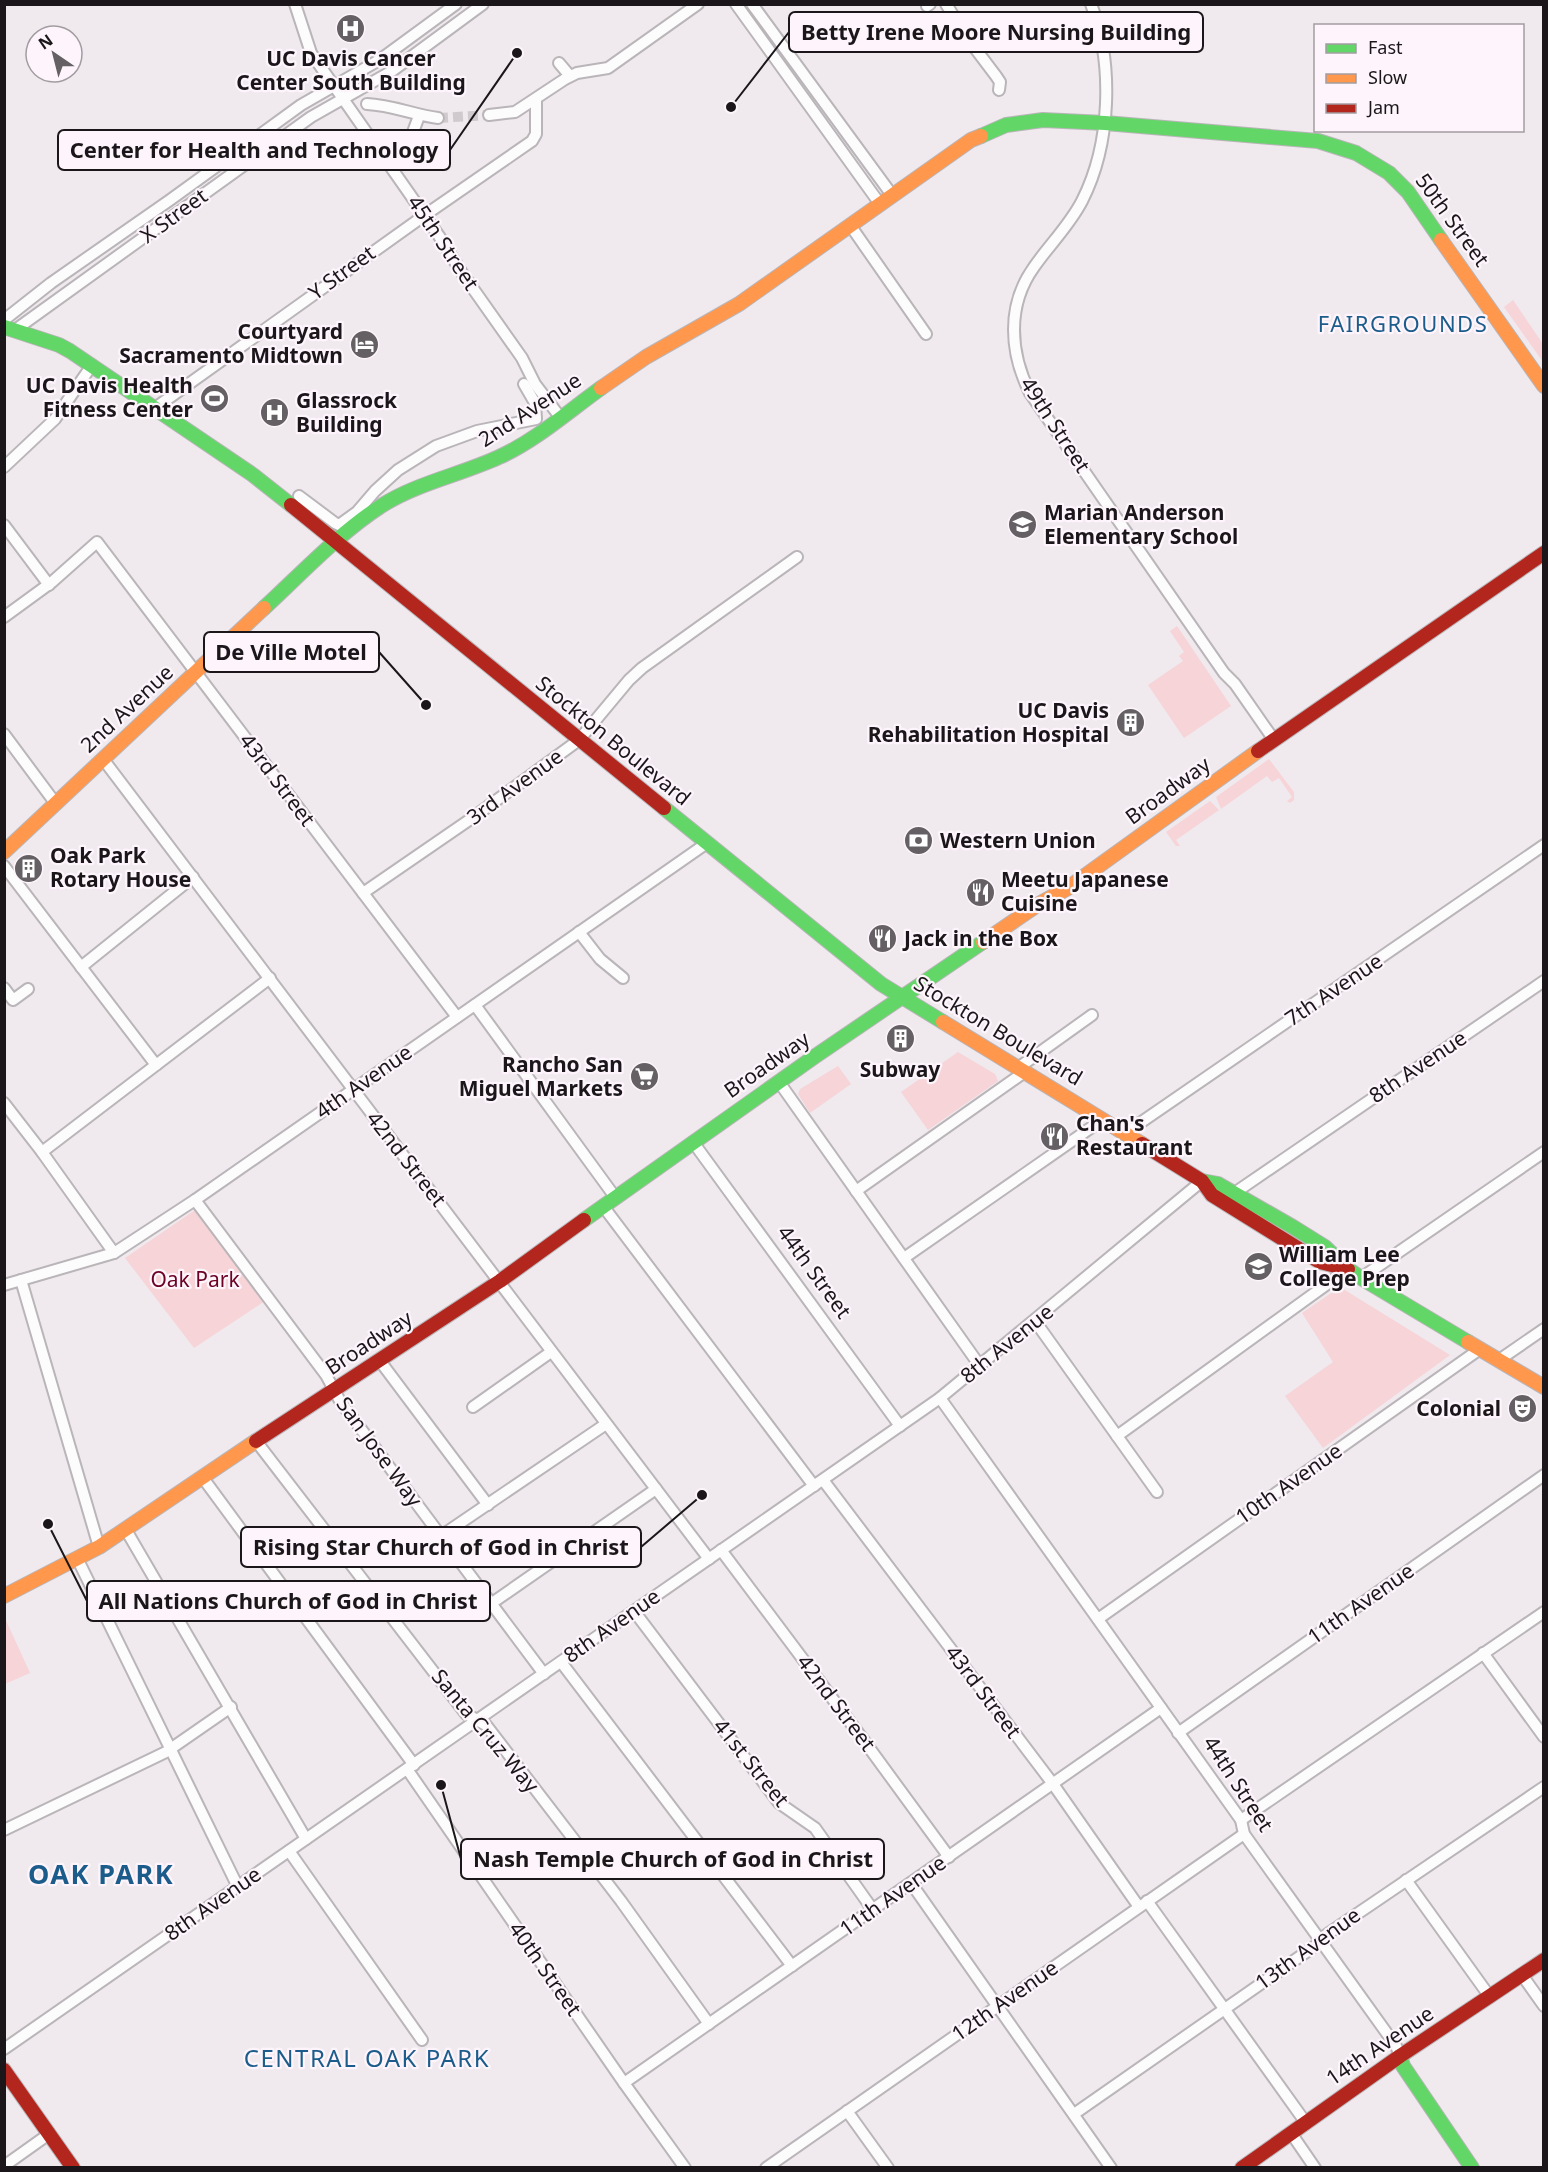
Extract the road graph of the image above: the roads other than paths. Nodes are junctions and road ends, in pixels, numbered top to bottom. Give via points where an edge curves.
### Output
1 (295, 4) edge
2 (456, 4) edge
3 (483, 4) edge
4 (698, 4) edge
5 (736, 4) edge
6 (752, 4) edge
7 (946, 4) edge
8 (1091, 4) edge
9 (559, 63) dead end
10 (570, 76) junction
11 (335, 87) junction
12 (999, 90) dead end
13 (536, 99) junction
14 (344, 100) junction
15 (363, 104) dead end
16 (489, 115) tunnel mouth
17 (419, 116) junction
18 (438, 118) tunnel mouth
19 (1104, 123) junction
20 (401, 164) dead end
21 (892, 195) junction
22 (880, 204) junction
23 (424, 215) junction
24 (850, 225) junction
25 (4, 320) edge
26 (10, 328) edge
27 (926, 334) dead end
28 (92, 365) junction
29 (524, 384) dead end
30 (1544, 386) edge
31 (155, 408) junction
32 (560, 417) junction
33 (4, 467) edge
34 (299, 496) dead end
35 (4, 525) edge
36 (335, 542) junction
37 (1544, 553) edge
38 (797, 557) dead end
39 (49, 585) junction
40 (4, 617) edge
41 (196, 673) junction
42 (4, 734) edge
43 (579, 740) junction
44 (1274, 740) junction
45 (103, 759) junction
46 (56, 804) junction
47 (707, 843) junction
48 (1544, 846) edge
49 (4, 852) edge
50 (4, 866) edge
51 (193, 877) junction
52 (363, 893) junction
53 (579, 932) junction
54 (81, 967) junction
55 (270, 978) junction
56 (623, 978) dead end
57 (1544, 981) edge
58 (28, 989) dead end
59 (6, 993) edge
60 (902, 997) junction
61 (475, 1005) junction
62 (1092, 1015) dead end
63 (457, 1017) junction
64 (156, 1065) junction
65 (1022, 1070) junction
66 (779, 1082) junction
67 (354, 1089) junction
68 (6, 1106) edge
69 (1102, 1120) junction
70 (1124, 1134) junction
71 (693, 1142) junction
72 (42, 1152) junction
73 (1544, 1152) edge
74 (1202, 1181) junction
75 (856, 1191) junction
76 (1233, 1194) junction
77 (615, 1197) junction
78 (195, 1200) junction
79 (603, 1206) junction
80 (114, 1253) junction
81 (904, 1258) junction
82 (1348, 1269) junction
83 (1361, 1278) junction
84 (21, 1280) junction
85 (500, 1281) junction
86 (4, 1285) edge
87 (1035, 1321) junction
88 (1544, 1329) edge
89 (1480, 1349) junction
90 (551, 1352) junction
91 (380, 1360) junction
92 (1499, 1360) junction
93 (980, 1366) junction
94 (1544, 1387) edge
95 (334, 1391) junction
96 (940, 1398) junction
97 (473, 1407) dead end
98 (606, 1424) junction
99 (900, 1426) junction
100 (1117, 1436) junction
101 (256, 1441) junction
102 (1544, 1475) edge
103 (203, 1478) junction
104 (818, 1483) junction
105 (656, 1489) junction
106 (1157, 1492) dead end
107 (488, 1505) junction
108 (126, 1530) junction
109 (441, 1536) junction
110 (99, 1547) junction
111 (721, 1550) junction
112 (709, 1559) junction
113 (78, 1560) junction
114 (4, 1596) edge
115 (492, 1603) junction
116 (634, 1611) junction
117 (1544, 1612) edge
118 (1098, 1619) junction
119 (1484, 1653) junction
120 (561, 1662) junction
121 (544, 1674) junction
122 (231, 1707) junction
123 (1161, 1708) junction
124 (477, 1720) junction
125 (1178, 1733) junction
126 (1544, 1737) edge
127 (171, 1748) junction
128 (410, 1767) junction
129 (1053, 1784) junction
130 (1544, 1787) edge
131 (1241, 1820) junction
132 (5, 1828) edge
133 (1244, 1834) junction
134 (306, 1839) junction
135 (289, 1851) junction
136 (949, 1857) junction
137 (1406, 1880) junction
138 (911, 1883) junction
139 (238, 1887) junction
140 (1143, 1904) junction
141 (873, 1910) junction
142 (1321, 1940) junction
143 (1544, 1960) edge
144 (792, 1966) junction
145 (1522, 1975) junction
146 (1490, 1997) junction
147 (997, 2006) junction
148 (1544, 2006) edge
149 (1224, 2009) junction
150 (709, 2024) junction
151 (422, 2040) dead end
152 (4, 2049) edge
153 (1400, 2056) junction
154 (4, 2070) edge
155 (624, 2083) junction
156 (847, 2111) junction
157 (1074, 2114) junction
158 (1306, 2123) junction
159 (1291, 2133) junction
160 (49, 2134) junction
161 (4, 2166) edge
162 (73, 2168) edge
163 (685, 2168) edge
164 (766, 2168) edge
165 (888, 2168) edge
166 (1112, 2168) edge
167 (1242, 2168) edge
168 (1315, 2168) edge
169 (1472, 2168) edge

1 - 11 street, 45th Street via 311,53
2 - 11 street, X Street
3 - 14 street, X Street via 392,71
4 - 10 street via 608,68
5 - 22 street
6 - 21 street
7 - 12 street via 1000,82
8 - 19 street, 49th Street via 1104,56
9 - 10 street
10 - 13 street
11 - 14 street, 45th Street
11 - 25 street, X Street via 301,105
13 - 16 street via 515,112
13 - 23 street, Y Street via 536,134 532,141
14 - 23 street, 45th Street
14 - 26 street, X Street via 311,117
15 - 17 street
17 - 18 street
17 - 20 street
19 - 21 main road, 2nd Avenue via 1043,120 1006,125 971,140
19 - 30 main road, 50th Street via 1318,141 1366,157 1408,192
19 - 44 street, 49th Street via 1098,159 1083,199 1020,292 1013,328 1017,363 1030,393
21 - 22 main road, 2nd Avenue
22 - 24 main road, 2nd Avenue
23 - 31 street, Y Street
23 - 32 street, 45th Street
24 - 27 street
24 - 32 main road, 2nd Avenue via 739,304 646,357
26 - 28 main road, Stockton Boulevard via 59,345
28 - 31 main road, Stockton Boulevard
28 - 33 street via 55,419
29 - 34 street via 535,403 536,419 477,431 436,446 392,475 339,525
31 - 36 main road, Stockton Boulevard via 240,466
32 - 36 main road, 2nd Avenue via 491,462 392,500
35 - 39 street
36 - 41 main road, 2nd Avenue
36 - 43 main road, Stockton Boulevard
37 - 44 main road, Broadway
38 - 43 street, 3rd Avenue via 642,668
39 - 40 street
39 - 41 street, 43rd Street via 97,542
41 - 45 main road, 2nd Avenue
41 - 52 street, 43rd Street
42 - 46 street
43 - 47 main road, Stockton Boulevard
43 - 52 street, 3rd Avenue
44 - 60 main road, Broadway via 1068,888
45 - 46 main road, 2nd Avenue
45 - 51 street, 42nd Street
46 - 49 main road, 2nd Avenue
47 - 53 street, 4th Avenue
47 - 60 main road, Stockton Boulevard
48 - 70 street, 7th Avenue
50 - 54 street
51 - 54 street
51 - 55 street, 42nd Street
52 - 63 street, 43rd Street
53 - 56 street via 600,960
53 - 61 street, 4th Avenue
54 - 64 street
55 - 64 street
55 - 67 street, 42nd Street
57 - 76 street, 8th Avenue
58 - 59 street via 13,1000
60 - 65 main road, Stockton Boulevard
60 - 66 main road, Broadway
61 - 63 street, 4th Avenue
61 - 77 street
62 - 65 street
63 - 67 street, 4th Avenue
64 - 72 street
65 - 69 main road, Stockton Boulevard
65 - 75 street
66 - 71 main road, Broadway
66 - 75 street
67 - 78 street, 4th Avenue
67 - 85 street, 42nd Street
68 - 72 street
69 - 70 main road, Stockton Boulevard
69 - 81 street
70 - 74 main road, Stockton Boulevard
71 - 77 main road, Broadway
71 - 99 street, 44th Street
72 - 80 street
73 - 83 street
74 - 76 main road, Stockton Boulevard via 1218,1184
74 - 82 main road, Stockton Boulevard via 1212,1195 1320,1262
74 - 87 street, 8th Avenue
75 - 81 street
76 - 82 main road, Stockton Boulevard via 1325,1247
77 - 79 main road, Broadway
78 - 80 street, 4th Avenue
78 - 95 street, San Jose Way
79 - 85 main road, Broadway
79 - 104 street, 43rd Street
80 - 84 street, 4th Avenue
81 - 93 street
82 - 83 main road, Stockton Boulevard
82 - 100 street
83 - 89 main road, Stockton Boulevard
84 - 86 street, 4th Avenue
84 - 110 street
85 - 90 street, 42nd Street
85 - 91 main road, Broadway
87 - 93 street, 8th Avenue
87 - 100 street
88 - 92 street
89 - 92 main road, Stockton Boulevard
89 - 118 street, 10th Avenue
90 - 97 street
90 - 98 street, 42nd Street
91 - 95 main road, Broadway
91 - 107 street
92 - 94 main road, Stockton Boulevard
93 - 96 street, 8th Avenue
95 - 101 main road, Broadway
95 - 109 street, San Jose Way
96 - 99 street, 8th Avenue
96 - 118 street, 44th Street
98 - 105 street, 42nd Street
98 - 107 street
99 - 104 street, 8th Avenue
100 - 106 street
101 - 103 main road, Broadway
101 - 124 street, Santa Cruz Way via 466,1714
102 - 125 street, 11th Avenue
103 - 108 main road, Broadway
103 - 128 street, 40th Street
104 - 111 street, 8th Avenue
104 - 129 street, 43rd Street
105 - 112 street, 42nd Street
105 - 115 street
107 - 109 street
108 - 110 main road, Broadway
108 - 122 street
109 - 115 street, San Jose Way
110 - 113 main road, Broadway
111 - 112 street, 8th Avenue
111 - 136 street, 42nd Street
112 - 116 street, 8th Avenue
113 - 114 main road, Broadway
113 - 127 street
115 - 121 street, San Jose Way
116 - 120 street, 8th Avenue
116 - 141 street, 41st Street via 779,1803 815,1828
117 - 119 street
118 - 123 street, 44th Street
119 - 126 street
119 - 131 street
120 - 121 street, 8th Avenue
120 - 144 street
121 - 124 street, 8th Avenue
122 - 127 street
122 - 134 street
123 - 125 street, 44th Street
123 - 129 street, 11th Avenue
124 - 128 street, 8th Avenue
124 - 150 street, Santa Cruz Way via 486,1725 621,1901
125 - 131 street, 44th Street
127 - 132 street
127 - 139 street
128 - 134 street, 8th Avenue
128 - 155 street, 40th Street
129 - 136 street, 11th Avenue
129 - 140 street, 43rd Street
130 - 137 street, 13th Avenue
131 - 133 street, 44th Street
133 - 140 street, 12th Avenue
133 - 142 street, 44th Street
134 - 135 street, 8th Avenue
135 - 139 street, 8th Avenue
135 - 151 street
136 - 138 street, 11th Avenue
137 - 142 street, 13th Avenue
137 - 146 street
138 - 141 street, 11th Avenue
138 - 147 street
139 - 152 street, 8th Avenue
140 - 147 street, 12th Avenue
140 - 149 street, 43rd Street
141 - 144 street, 11th Avenue
142 - 149 street, 13th Avenue
142 - 153 street, 44th Street
143 - 145 main road, 14th Avenue
144 - 150 street, 11th Avenue
145 - 146 main road, 14th Avenue
145 - 148 street
146 - 153 main road, 14th Avenue
147 - 156 street, 12th Avenue
147 - 157 street
149 - 157 street, 13th Avenue
149 - 158 street, 43rd Street
150 - 155 street, 11th Avenue
153 - 158 main road, 14th Avenue
153 - 169 main road, 44th Street
154 - 160 main road
155 - 163 street, 40th Street
156 - 164 street, 12th Avenue
156 - 165 street
157 - 166 street
158 - 159 main road, 14th Avenue
159 - 167 main road, 14th Avenue
159 - 168 street
160 - 161 street
160 - 162 main road

